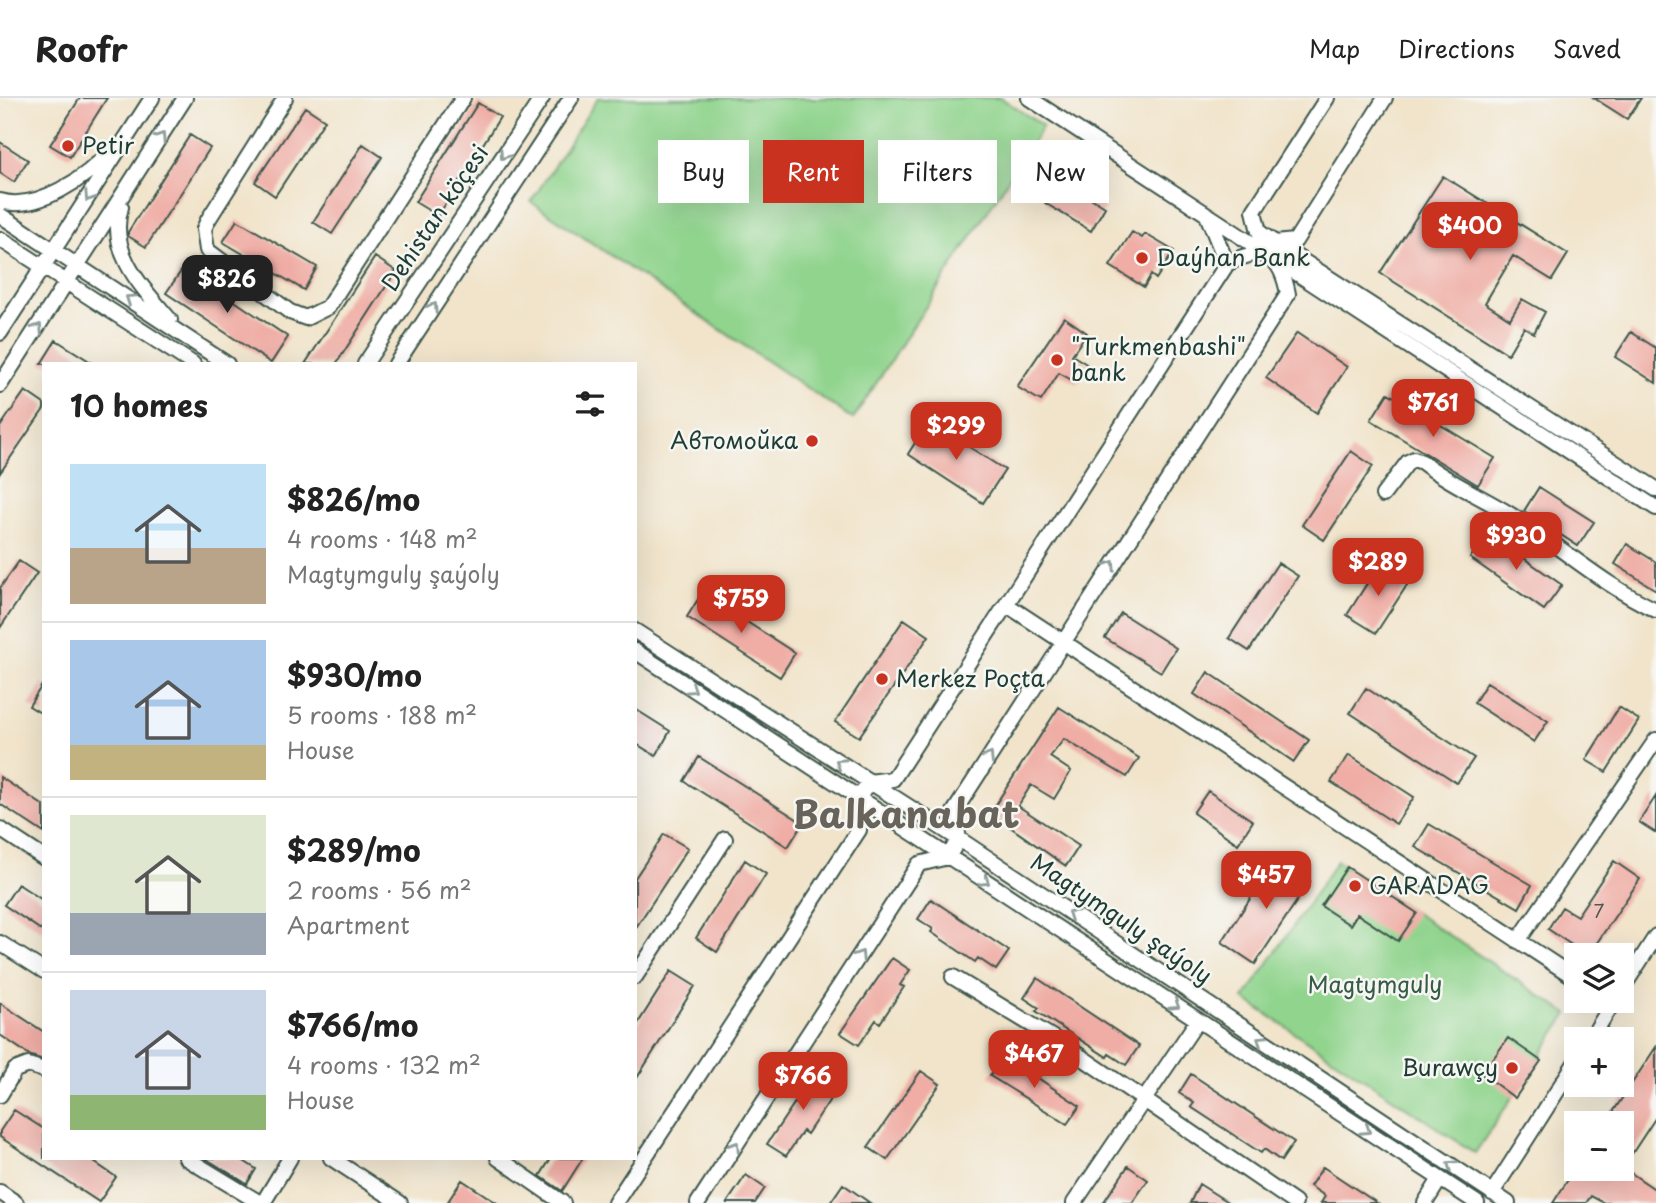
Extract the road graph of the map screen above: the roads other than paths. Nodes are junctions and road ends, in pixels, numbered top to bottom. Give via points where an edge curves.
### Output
1 (186, 98) edge
2 (285, 98) edge
3 (464, 98) edge
4 (542, 98) edge
5 (571, 98) edge
6 (1029, 98) edge
7 (1327, 98) edge
8 (1385, 98) edge
9 (148, 104) edge
10 (125, 192) junction
11 (0, 201) edge
12 (1207, 214) junction
13 (0, 215) edge
14 (0, 239) edge
15 (56, 249) junction
16 (1271, 249) junction
17 (79, 264) junction
18 (1227, 264) junction
19 (43, 268) junction
20 (68, 282) junction
21 (1325, 291) junction
22 (1288, 294) junction
23 (0, 333) edge
24 (195, 342) junction
25 (191, 362) edge
26 (224, 362) edge
27 (366, 362) edge
28 (397, 362) edge
29 (0, 385) edge
30 (1656, 489) edge
31 (1383, 495) dead end
32 (1656, 508) edge
33 (1007, 605) junction
34 (1656, 610) edge
35 (637, 632) edge
36 (1062, 642) junction
37 (637, 652) edge
38 (1656, 740) edge
39 (869, 782) junction
40 (859, 797) junction
41 (0, 829) edge
42 (725, 839) dead end
43 (959, 839) junction
44 (42, 857) edge
45 (948, 857) junction
46 (1656, 936) edge
47 (1518, 941) junction
48 (0, 943) edge
49 (42, 970) edge
50 (1634, 970) edge
51 (1564, 971) edge
52 (637, 974) edge
53 (953, 977) dead end
54 (1198, 1020) junction
55 (42, 1069) edge
56 (1564, 1080) edge
57 (0, 1096) edge
58 (1145, 1098) junction
59 (189, 1160) edge
60 (288, 1160) edge
61 (334, 1160) edge
62 (516, 1163) edge
63 (1440, 1179) junction
64 (0, 1192) edge
65 (1492, 1193) junction
66 (16, 1203) edge
67 (262, 1203) edge
68 (400, 1203) edge
69 (563, 1203) edge
70 (615, 1203) edge
71 (698, 1203) edge
72 (1074, 1203) edge
73 (1295, 1203) edge
74 (1425, 1203) edge
75 (1477, 1203) edge
76 (1508, 1203) edge

10 -> 1 street
2 - 3 street via 208,220 204,241 207,250 290,312 306,318 328,307
4 -> 27 street, Dehistan köçesi
28 -> 5 street, Dehistan köçesi
6 - 12 street
7 - 16 street via 1254,211 1259,232
8 - 16 street via 1295,241
9 - 11 street via 102,161 68,185 33,201
9 -> 15 street
10 - 17 street
10 - 24 street via 116,225 128,268
12 - 16 street
12 - 18 street
13 - 15 street
14 - 19 street
15 - 17 street
15 - 19 street
16 - 18 street via 1247,253
16 - 21 street
16 - 22 street via 1284,271
16 - 30 street
17 - 20 street
24 -> 17 street
18 - 33 street
19 - 20 street
19 - 23 street
20 - 25 street
29 -> 20 street
21 - 22 street via 1299,288
21 - 32 street
36 -> 22 street
24 - 26 street
31 - 34 street via 1408,462 1422,462 1505,511 1629,598
33 - 36 street
33 - 39 street via 893,779
39 -> 35 street, Magtymguly şaýoly
43 -> 36 street via 954,812
36 - 47 street
37 -> 40 street, Magtymguly şaýoly
38 - 47 street
39 - 40 street
39 - 43 street, Magtymguly şaýoly
40 - 45 street, Magtymguly şaýoly
40 - 70 street via 859,830
41 - 44 street
42 - 52 street
43 - 45 street
65 -> 43 street, Magtymguly şaýoly
45 -> 54 street, Magtymguly şaýoly
71 -> 45 street via 919,864
46 - 50 street
47 - 51 street
48 - 49 street
53 - 58 street
54 - 58 street
54 -> 63 street, Magtymguly şaýoly
55 - 57 street via 27,1065 15,1070
56 - 65 street
58 - 72 street
58 - 73 street
59 - 67 street
60 - 67 street
61 - 68 street
62 - 69 street
63 - 74 street
63 - 75 street, Magtymguly şaýoly
64 - 66 street
65 - 76 street, Magtymguly şaýoly

